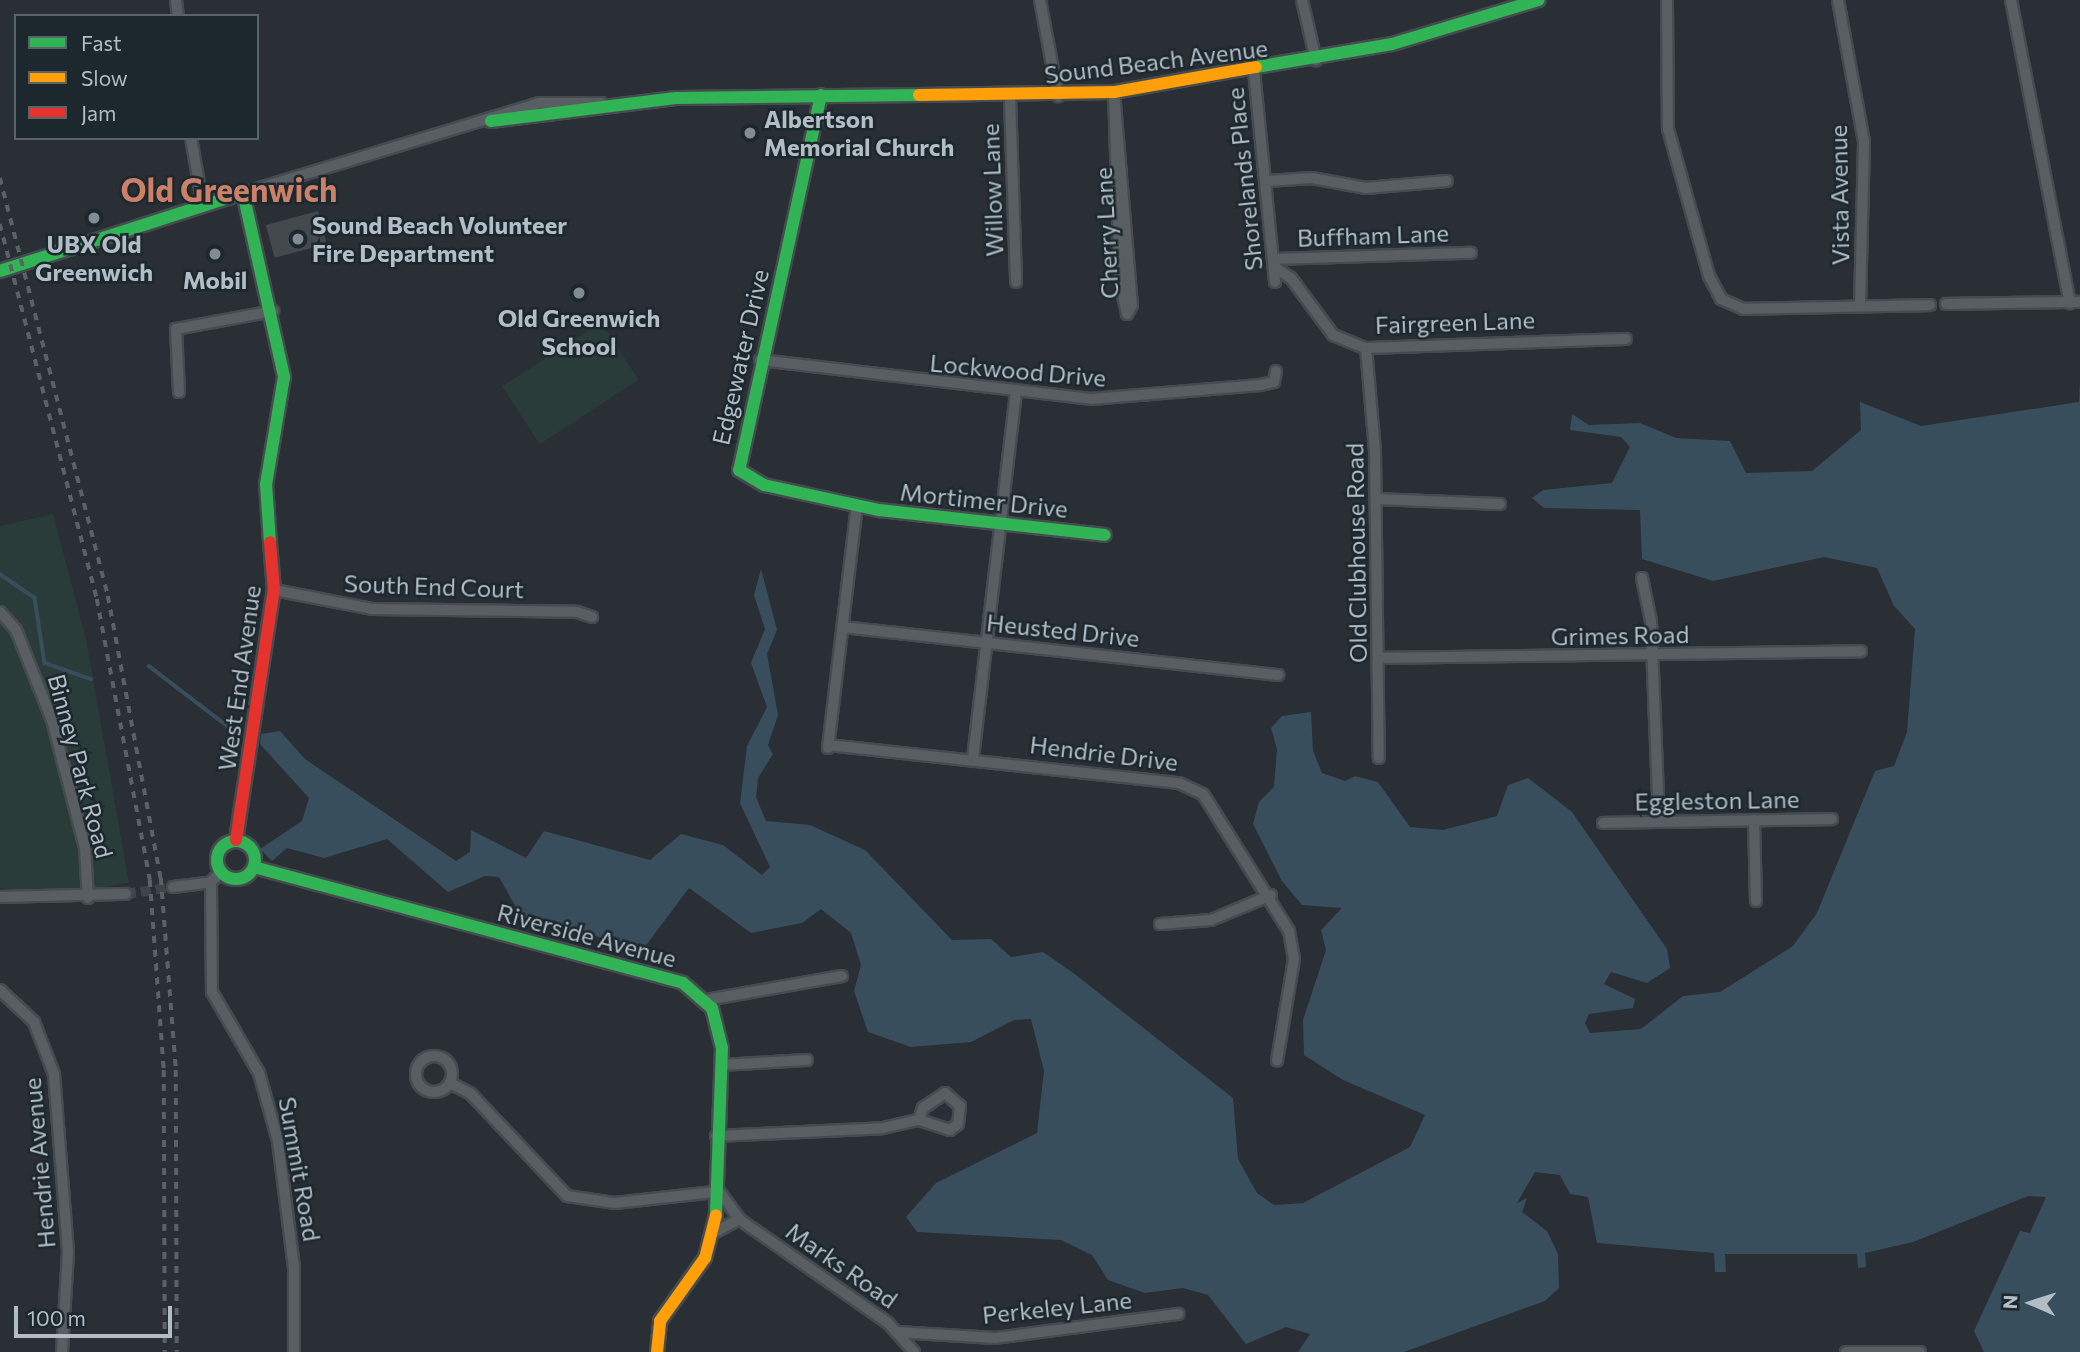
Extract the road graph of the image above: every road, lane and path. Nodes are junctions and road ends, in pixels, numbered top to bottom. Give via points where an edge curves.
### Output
1 (1040, 0) edge
2 (1302, 0) edge
3 (1539, 0) edge
4 (1667, 0) edge
5 (1838, 0) edge
6 (2011, 0) edge
7 (1316, 60) junction
8 (1254, 71) junction
9 (1114, 92) junction
10 (821, 95) junction
11 (1058, 96) junction
12 (1010, 98) junction
13 (548, 102) junction
14 (602, 103) junction
15 (533, 113) junction
16 (554, 115) junction
17 (491, 121) joint
18 (191, 140) edge
19 (1267, 181) junction
20 (1447, 181) dead end
21 (243, 193) junction
22 (203, 206) junction
23 (1471, 253) dead end
24 (1276, 263) junction
25 (0, 271) edge
26 (1016, 282) dead end
27 (1275, 282) dead end
28 (2075, 302) edge
29 (1946, 304) dead end
30 (1930, 305) dead end
31 (1860, 306) junction
32 (273, 311) junction
33 (1626, 339) dead end
34 (1366, 348) junction
35 (760, 360) junction
36 (1275, 377) dead end
37 (179, 392) dead end
38 (1016, 393) junction
39 (1376, 499) junction
40 (1500, 504) dead end
41 (857, 506) junction
42 (998, 524) junction
43 (1105, 535) dead end
44 (1642, 578) dead end
45 (274, 590) junction
46 (0, 612) edge
47 (592, 617) dead end
48 (843, 627) junction
49 (985, 643) junction
50 (1861, 651) dead end
51 (1652, 654) junction
52 (1379, 658) junction
53 (1278, 675) dead end
54 (973, 758) junction
55 (1379, 758) dead end
56 (1832, 819) dead end
57 (1754, 820) junction
58 (1659, 822) junction
59 (1602, 823) dead end
60 (236, 840) junction
61 (254, 867) junction
62 (221, 872) junction
63 (211, 882) junction
64 (173, 887) tunnel mouth
65 (126, 894) tunnel mouth
66 (1271, 895) junction
67 (0, 897) edge
68 (88, 898) junction
69 (1756, 901) dead end
70 (1160, 924) dead end
71 (842, 976) dead end
72 (0, 990) edge
73 (706, 1000) junction
74 (807, 1060) dead end
75 (1277, 1061) dead end
76 (721, 1065) junction
77 (450, 1083) dead end
78 (919, 1120) dead end
79 (716, 1136) junction
80 (714, 1188) junction
81 (739, 1219) junction
82 (715, 1232) junction
83 (1178, 1314) dead end
84 (898, 1332) junction
85 (62, 1352) edge
86 (294, 1352) edge
87 (657, 1352) edge
88 (914, 1352) edge
89 (1846, 1352) edge
90 (1920, 1352) edge

1 - 11 street
2 - 7 street
3 - 7 street, Sound Beach Avenue
4 - 31 street via 1668,129 1713,289 1743,309
5 - 31 street, Vista Avenue via 1864,142
6 - 28 street
7 - 8 street, Sound Beach Avenue
8 - 9 street, Sound Beach Avenue
8 - 19 street, Shorelands Place
9 - 9 street, Cherry Lane via 1120,282 1127,314 1132,305
9 - 11 street, Sound Beach Avenue
10 - 12 street, Sound Beach Avenue
10 - 14 street, Sound Beach Avenue
10 - 35 street, Edgewater Drive
11 - 12 street, Sound Beach Avenue
12 - 26 street, Willow Lane
13 - 14 street, Sound Beach Avenue
13 - 15 street, Sound Beach Avenue
13 - 16 street
14 - 16 street, Sound Beach Avenue
15 - 16 street, Sound Beach Avenue
15 - 17 street, Sound Beach Avenue
17 - 21 street, Sound Beach Avenue
18 - 22 street
19 - 20 street via 1312,178 1366,188
19 - 24 street, Shorelands Place
21 - 22 street, Sound Beach Avenue
21 - 32 street, West End Avenue
22 - 25 street, Sound Beach Avenue
23 - 24 street, Buffham Lane
24 - 27 street, Shorelands Place
24 - 34 street, Fairgreen Lane via 1333,335
28 - 29 street
30 - 31 street
32 - 37 street via 176,329
32 - 45 street, West End Avenue via 284,377 266,484
33 - 34 street, Fairgreen Lane
34 - 39 street, Old Clubhouse Road
35 - 38 street, Lockwood Drive
35 - 41 street, Edgewater Drive via 739,470 764,485
36 - 38 street, Lockwood Drive via 1114,399
38 - 42 street
39 - 40 street
39 - 52 street, Old Clubhouse Road
41 - 42 street, Mortimer Drive
41 - 48 street
42 - 43 street, Mortimer Drive
42 - 49 street
44 - 51 street via 1649,591
45 - 47 street, South End Court via 373,609 577,611
45 - 60 street, West End Avenue
46 - 68 street, Binney Park Road via 16,630 51,720 85,848
48 - 49 street, Heusted Drive
48 - 54 street, Hendrie Drive via 828,748
49 - 53 street, Heusted Drive
49 - 54 street
50 - 51 street, Grimes Road
51 - 52 street, Grimes Road
51 - 58 street
52 - 55 street, Old Clubhouse Road
54 - 66 street, Hendrie Drive via 1193,787 1212,803
56 - 57 street, Eggleston Lane
57 - 58 street, Eggleston Lane
57 - 69 street
58 - 59 street, Eggleston Lane
60 - 61 street via 252,849
60 - 62 street via 219,849
61 - 62 street via 236,879
61 - 73 street, Riverside Avenue via 662,977
62 - 63 street
63 - 64 street
63 - 86 street, Summit Road via 212,992 254,1062 278,1141 294,1267
65 - 68 street
66 - 70 street via 1211,920
66 - 75 street, Hendrie Drive via 1294,959
67 - 68 street
71 - 73 street
72 - 85 street, Hendrie Avenue via 34,1022 54,1074 68,1252
73 - 76 street via 721,1033
74 - 76 street
76 - 79 street
77 - 80 street via 470,1093 567,1196 615,1203
78 - 79 street via 883,1128
79 - 80 street
80 - 81 street, Marks Road
80 - 82 street
81 - 82 street
81 - 84 street, Marks Road
82 - 87 street via 705,1258 660,1321
83 - 84 street, Perkeley Lane via 1004,1337
84 - 88 street, Marks Road
89 - 90 street

